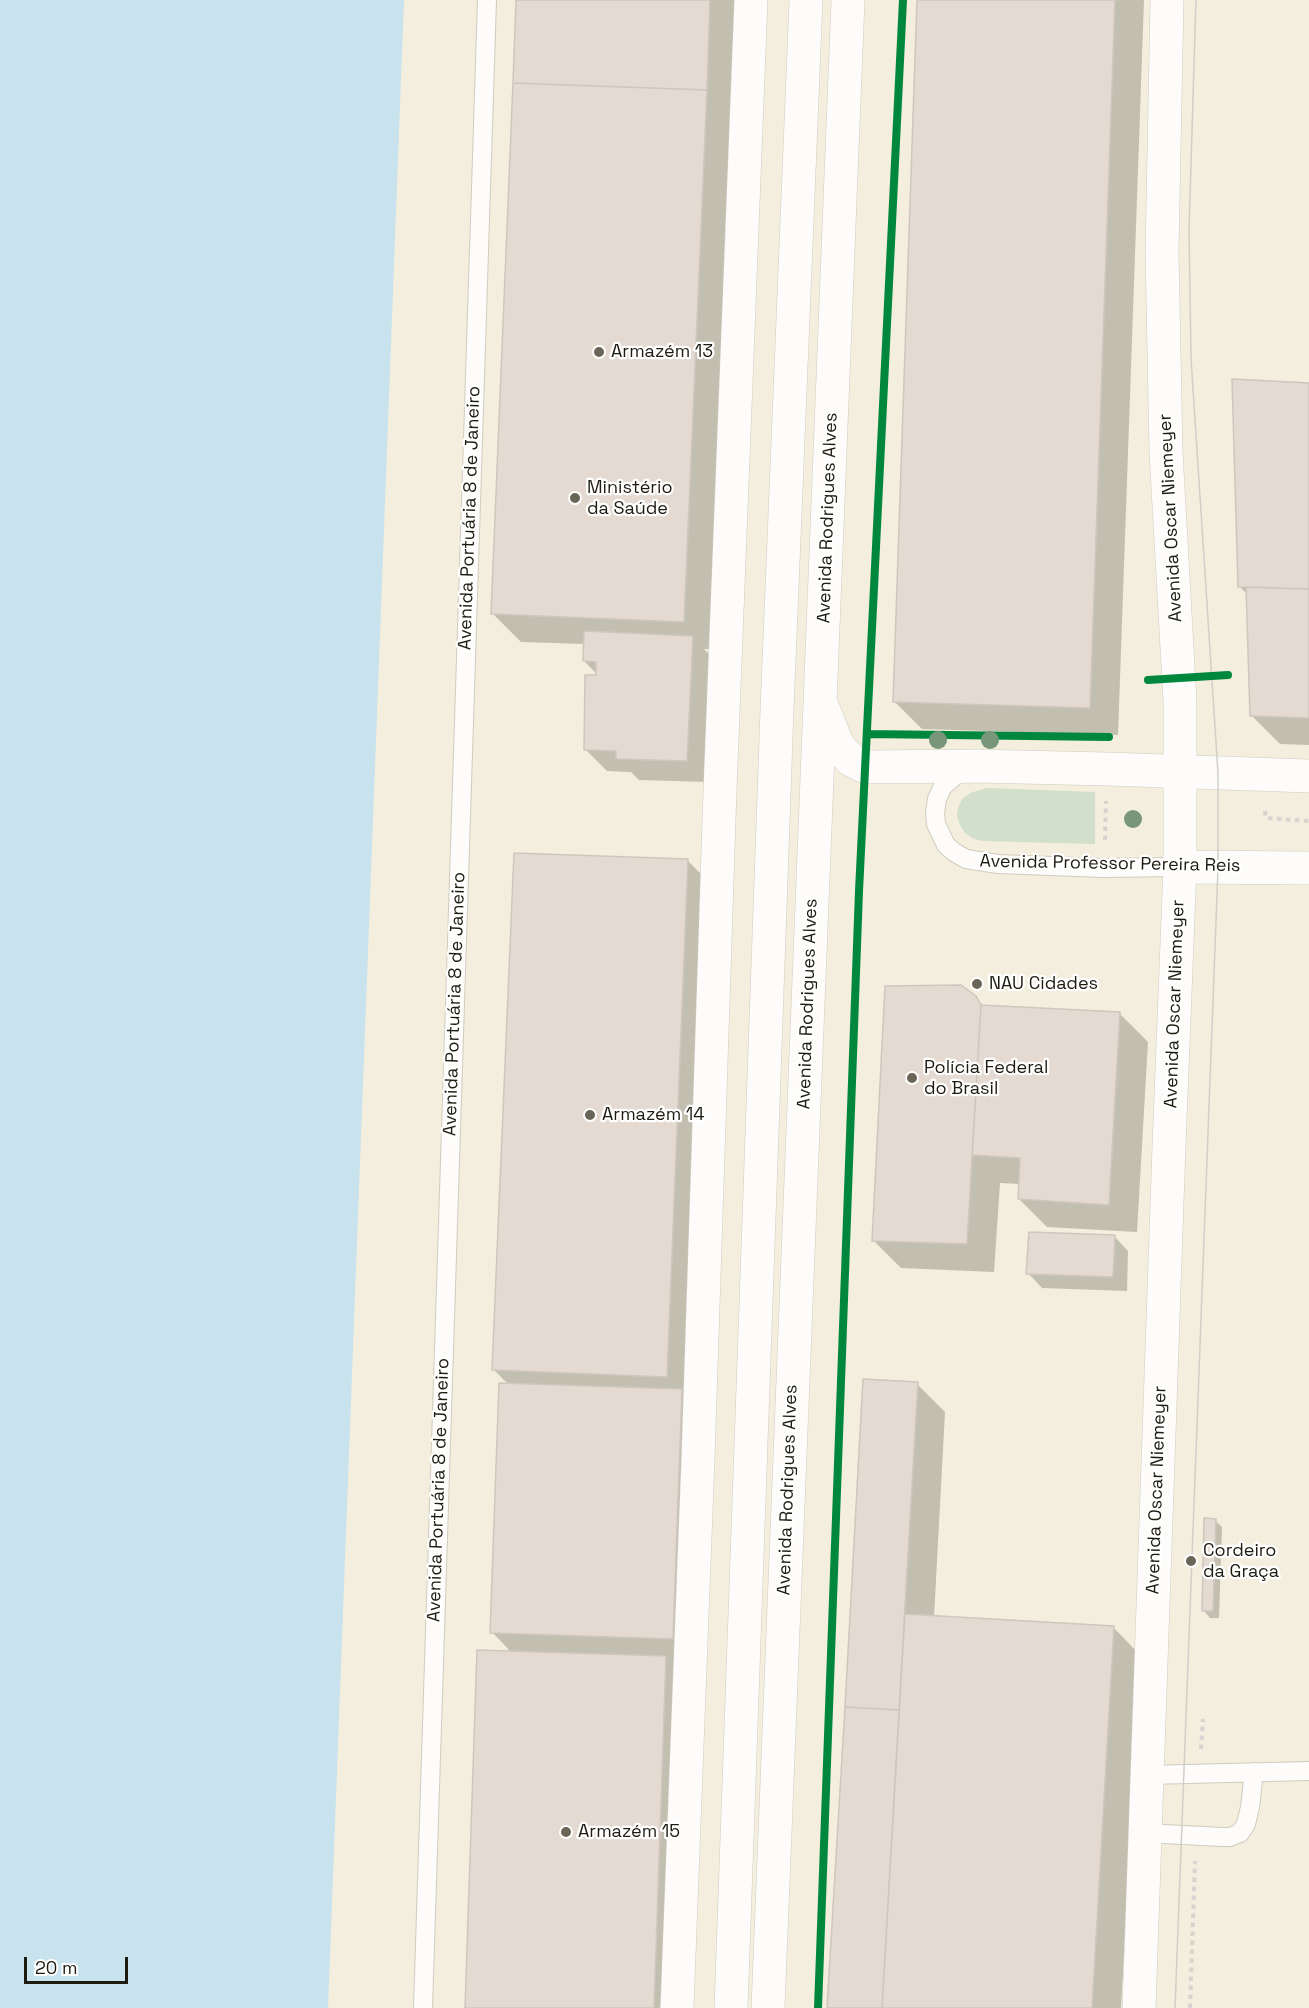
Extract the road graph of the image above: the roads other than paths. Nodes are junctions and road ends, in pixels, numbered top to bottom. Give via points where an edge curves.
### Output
1 (487, 0) edge
2 (751, 0) edge
3 (806, 0) edge
4 (848, 0) edge
5 (1167, 0) edge
6 (820, 700) junction
7 (976, 766) junction
8 (1181, 771) junction
9 (1309, 776) edge
10 (1180, 867) junction
11 (1309, 868) edge
12 (1309, 1771) edge
13 (1254, 1772) junction
14 (1148, 1775) junction
15 (1145, 1833) junction
16 (423, 2008) edge
17 (677, 2008) edge
18 (731, 2008) edge
19 (768, 2008) edge
20 (1139, 2008) edge

1 - 16 lane, Avenida Portuária 8 de Janeiro
2 - 17 main road
3 - 18 main road
4 - 6 main road, Avenida Rodrigues Alves
5 - 8 main road, Avenida Oscar Niemeyer via 1162,274
6 - 7 main road, Avenida Professor Pereira Reis via 838,746 850,760 865,767
6 - 19 main road, Avenida Rodrigues Alves
7 - 8 main road, Avenida Professor Pereira Reis
7 - 10 lane, Avenida Professor Pereira Reis via 943,786 935,813 946,845 966,859 1103,868
8 - 9 main road, Avenida Professor Pereira Reis
8 - 10 main road, Avenida Oscar Niemeyer
10 - 11 main road, Avenida Professor Pereira Reis
10 - 14 main road, Avenida Oscar Niemeyer
12 - 13 lane
13 - 14 lane
13 - 15 lane via 1248,1816 1240,1833 1230,1837
14 - 15 main road, Avenida Oscar Niemeyer
15 - 20 main road, Avenida Oscar Niemeyer

